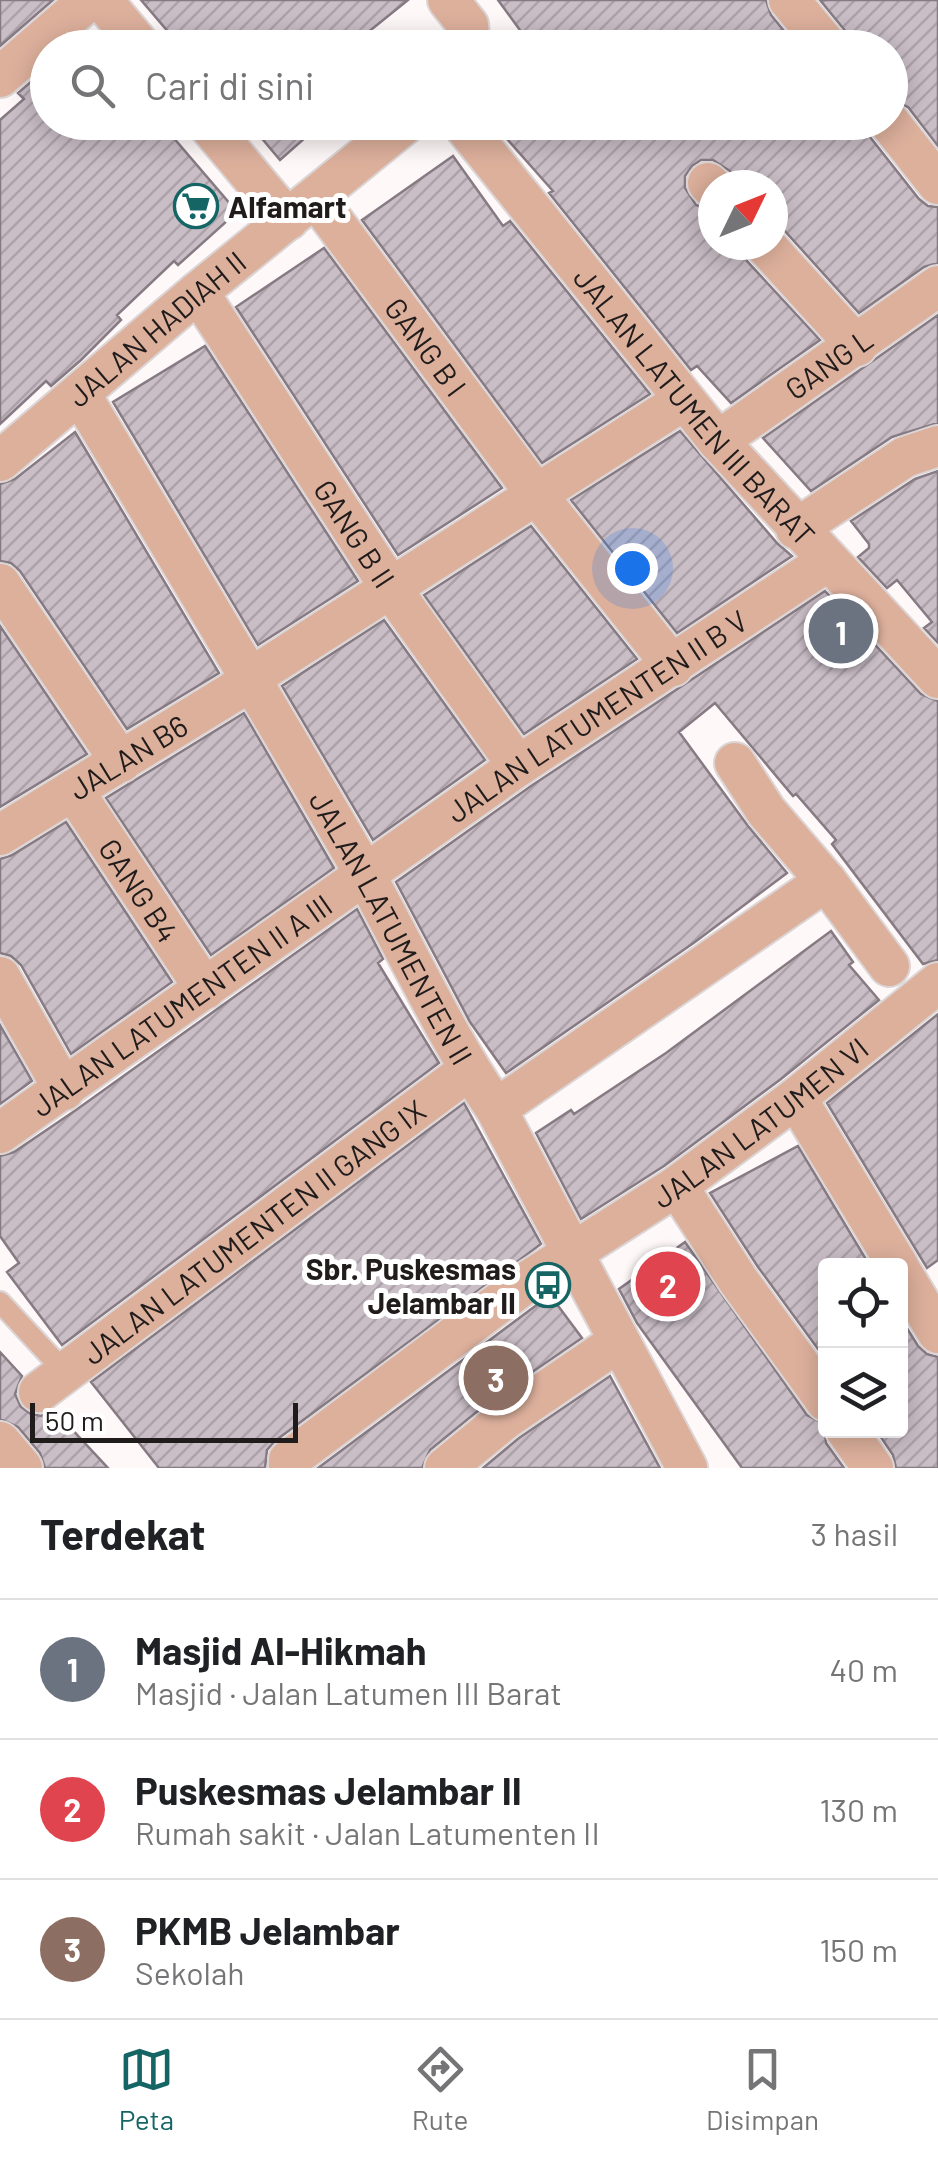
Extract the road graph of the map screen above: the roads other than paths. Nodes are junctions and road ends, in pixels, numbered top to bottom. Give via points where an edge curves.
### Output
1 (90, 0) edge
2 (102, 0) edge
3 (448, 1) edge
4 (55, 30) edge
5 (127, 30) edge
6 (468, 30) edge
7 (30, 51) edge
8 (0, 77) edge
9 (226, 140) edge
10 (385, 140) edge
11 (475, 140) edge
12 (903, 140) edge
13 (938, 184) edge
14 (302, 209) junction
15 (779, 260) edge
16 (938, 286) edge
17 (198, 292) junction
18 (857, 346) junction
19 (80, 394) junction
20 (684, 400) junction
21 (718, 441) junction
22 (938, 446) edge
23 (0, 461) edge
24 (536, 494) junction
25 (796, 529) junction
26 (828, 561) junction
27 (0, 584) edge
28 (392, 590) junction
29 (674, 666) junction
30 (252, 677) junction
31 (938, 678) edge
32 (120, 762) junction
33 (735, 764) dead end
34 (518, 766) junction
35 (74, 790) junction
36 (0, 835) edge
37 (364, 874) junction
38 (826, 881) junction
39 (889, 966) dead end
40 (0, 977) edge
41 (938, 983) edge
42 (204, 989) junction
43 (469, 1070) junction
44 (64, 1090) junction
45 (796, 1098) junction
46 (496, 1109) junction
47 (0, 1133) edge
48 (677, 1186) junction
49 (573, 1252) junction
50 (893, 1258) edge
51 (908, 1283) edge
52 (0, 1302) edge
53 (938, 1333) edge
54 (618, 1342) junction
55 (51, 1382) joint
56 (818, 1390) edge
57 (851, 1438) edge
58 (0, 1442) edge
59 (22, 1468) edge
60 (289, 1468) edge
61 (445, 1468) edge
62 (688, 1468) edge
63 (872, 1468) edge

1 - 4 street
2 - 5 street
3 - 6 street
7 - 8 street
9 - 14 street, GANG B I
10 - 14 street, JALAN HADIAH II
11 - 20 street, JALAN LATUMEN III BARAT
12 - 13 street
14 - 17 street, JALAN HADIAH II
14 - 24 street, GANG B I
15 - 18 street
16 - 18 street, GANG L
17 - 19 street, JALAN HADIAH II
17 - 28 street, GANG B II
18 - 21 street, GANG L
19 - 23 street, JALAN HADIAH II
19 - 30 street, JALAN LATUMENTEN II
20 - 21 street, JALAN LATUMEN III BARAT
20 - 24 street, JALAN B6
21 - 25 street, JALAN LATUMEN III BARAT
22 - 25 street via 905,457
24 - 28 street, JALAN B6
24 - 29 street
25 - 26 street, JALAN LATUMEN III BARAT
26 - 29 street, JALAN LATUMENTEN II B V
26 - 31 street, JALAN LATUMEN III BARAT
27 - 32 street
28 - 30 street, JALAN B6
28 - 34 street, GANG B II
29 - 34 street, JALAN LATUMENTEN II B V
30 - 32 street, JALAN B6
30 - 37 street, JALAN LATUMENTEN II
32 - 35 street, JALAN B6
33 - 38 street
34 - 37 street, JALAN LATUMENTEN II B V
35 - 36 street, JALAN B6
35 - 42 street, GANG B4
37 - 42 street, JALAN LATUMENTEN II A III
37 - 43 street, JALAN LATUMENTEN II
38 - 39 street
38 - 46 street
40 - 44 street
41 - 45 street, JALAN LATUMEN VI
42 - 44 street, JALAN LATUMENTEN II A III
43 - 46 street, JALAN LATUMENTEN II
43 - 55 street, JALAN LATUMENTEN II GANG IX
44 - 47 street, JALAN LATUMENTEN II A III
45 - 48 street, JALAN LATUMEN VI
45 - 50 street
46 - 49 street, JALAN LATUMENTEN II
48 - 49 street, JALAN LATUMEN VI
48 - 56 street
49 - 54 street, JALAN LATUMENTEN II
49 - 60 street, JALAN LATUMEN VI via 289,1460
51 - 53 street
52 - 55 lane
54 - 61 street via 504,1418
54 - 62 street, JALAN LATUMENTEN II
57 - 63 street
58 - 59 street

